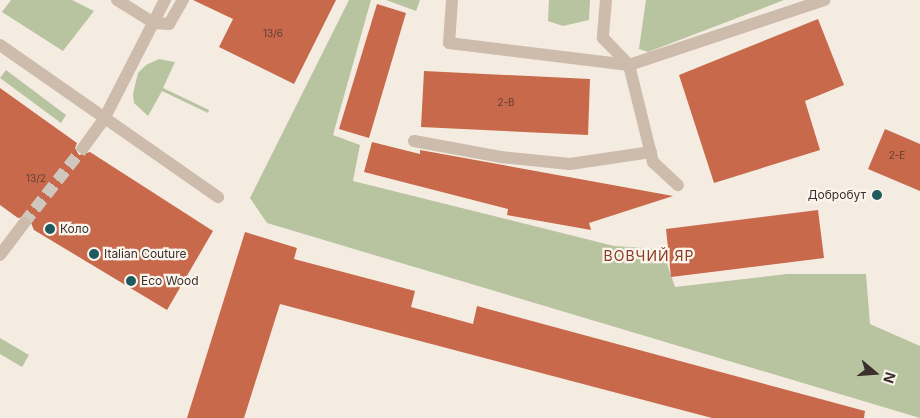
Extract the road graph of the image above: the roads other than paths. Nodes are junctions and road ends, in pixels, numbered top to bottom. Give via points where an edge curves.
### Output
1 (117, 0) edge
2 (165, 0) edge
3 (183, 0) edge
4 (452, 0) edge
5 (606, 0) edge
6 (824, 0) edge
7 (154, 23) junction
8 (0, 45) edge
9 (629, 65) junction
10 (104, 120) junction
11 (414, 141) dead end
12 (83, 148) tunnel mouth
13 (651, 152) junction
14 (678, 184) dead end
15 (218, 197) dead end
16 (24, 223) tunnel mouth
17 (0, 255) edge

1 - 7 lane
2 - 7 lane
3 - 7 lane via 169,24
4 - 9 lane via 449,44
5 - 9 lane via 603,38
6 - 9 lane
7 - 10 lane
8 - 10 lane
9 - 13 lane
10 - 12 lane
10 - 15 lane
11 - 13 lane via 501,157 570,164
13 - 14 lane via 653,162
16 - 17 lane

